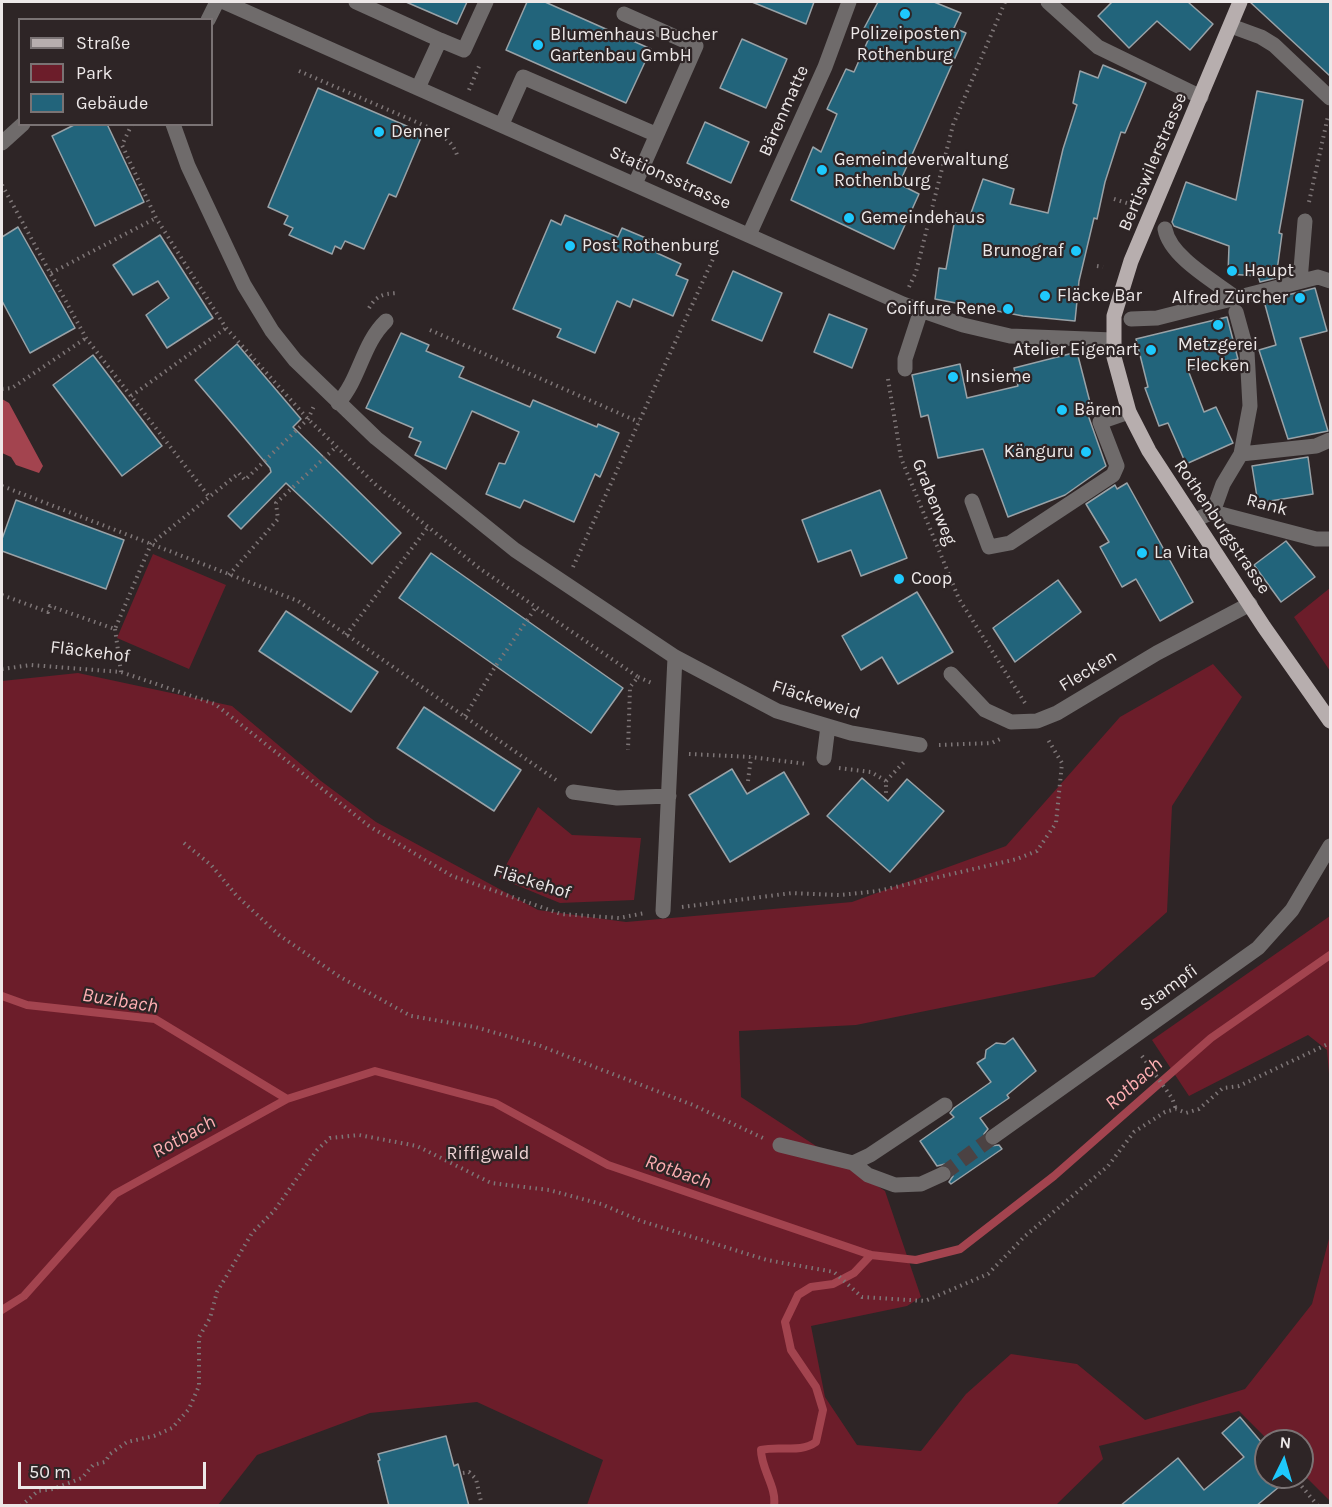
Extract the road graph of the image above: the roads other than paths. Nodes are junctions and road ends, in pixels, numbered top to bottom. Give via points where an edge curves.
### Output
1 (217, 2) edge
2 (224, 2) edge
3 (356, 2) edge
4 (486, 2) edge
5 (849, 2) edge
6 (1048, 2) edge
7 (1240, 2) edge
8 (624, 14) dead end
9 (209, 18) edge
10 (1231, 26) junction
11 (440, 40) junction
12 (418, 88) junction
13 (1201, 97) junction
14 (1330, 98) edge
15 (502, 124) junction
16 (21, 126) edge
17 (174, 126) edge
18 (656, 135) junction
19 (2, 142) edge
20 (635, 184) junction
21 (1305, 220) road end
22 (749, 235) junction
23 (1161, 252) dead end
24 (1300, 281) junction
25 (1330, 281) edge
26 (1236, 305) junction
27 (921, 310) junction
28 (1140, 317) dead end
29 (386, 321) dead end
30 (1113, 340) junction
31 (904, 369) dead end
32 (338, 403) junction
33 (1129, 412) junction
34 (1330, 440) edge
35 (1241, 454) junction
36 (972, 501) dead end
37 (1213, 512) junction
38 (1195, 520) junction
39 (1330, 539) edge
40 (1250, 604) junction
41 (675, 657) junction
42 (951, 674) dead end
43 (1330, 721) edge
44 (828, 726) junction
45 (920, 745) road end
46 (823, 763) road end
47 (573, 792) road end
48 (669, 796) junction
49 (1330, 846) edge
50 (663, 910) road end
51 (945, 1105) dead end
52 (997, 1134) tunnel mouth
53 (780, 1145) road end
54 (853, 1163) junction
55 (943, 1174) tunnel mouth

1 - 9 street
2 - 12 street, Stationsstrasse
3 - 11 street
4 - 11 street via 464,50
5 - 22 street, Bärenmatte via 825,67
6 - 13 street via 1098,47
7 - 10 main road, Bertiswilerstrasse
8 - 18 street via 696,46
10 - 13 main road, Bertiswilerstrasse
10 - 14 street via 1274,45
11 - 12 street
12 - 15 street, Stationsstrasse
13 - 30 main road, Bertiswilerstrasse via 1131,261 1117,305
15 - 18 street via 523,77
15 - 20 street, Stationsstrasse
16 - 19 street
17 - 32 street via 188,166 244,285 295,360
18 - 20 street
20 - 22 street, Stationsstrasse
21 - 24 street
22 - 27 street, Stationsstrasse
23 - 26 street via 1166,233 1177,252
24 - 25 street via 1318,277
24 - 26 street
26 - 28 street
26 - 35 street via 1247,352 1250,406
27 - 30 street, Stationsstrasse via 1010,336
27 - 31 street
29 - 32 street via 372,339 348,392
30 - 33 main road, Rothenburgstrasse via 1118,378
32 - 41 street via 514,550
33 - 36 street via 1100,422 1117,466 1113,475 1010,543 989,547
33 - 38 main road, Rothenburgstrasse via 1149,451
34 - 35 street via 1316,446
35 - 37 street via 1222,484
37 - 38 street
37 - 39 street, Rank via 1316,539
38 - 40 main road, Rothenburgstrasse
40 - 42 street, Flecken via 1057,712 1011,722 985,710
40 - 43 main road, Rothenburgstrasse
41 - 44 street, Fläckeweid via 777,711
41 - 48 street
44 - 45 street, Fläckeweid
44 - 46 street
47 - 48 street via 616,798
48 - 50 street
49 - 52 street, Stampfi via 1292,910 1258,948
51 - 54 street
53 - 54 street
54 - 55 street via 868,1176 895,1185 921,1184

